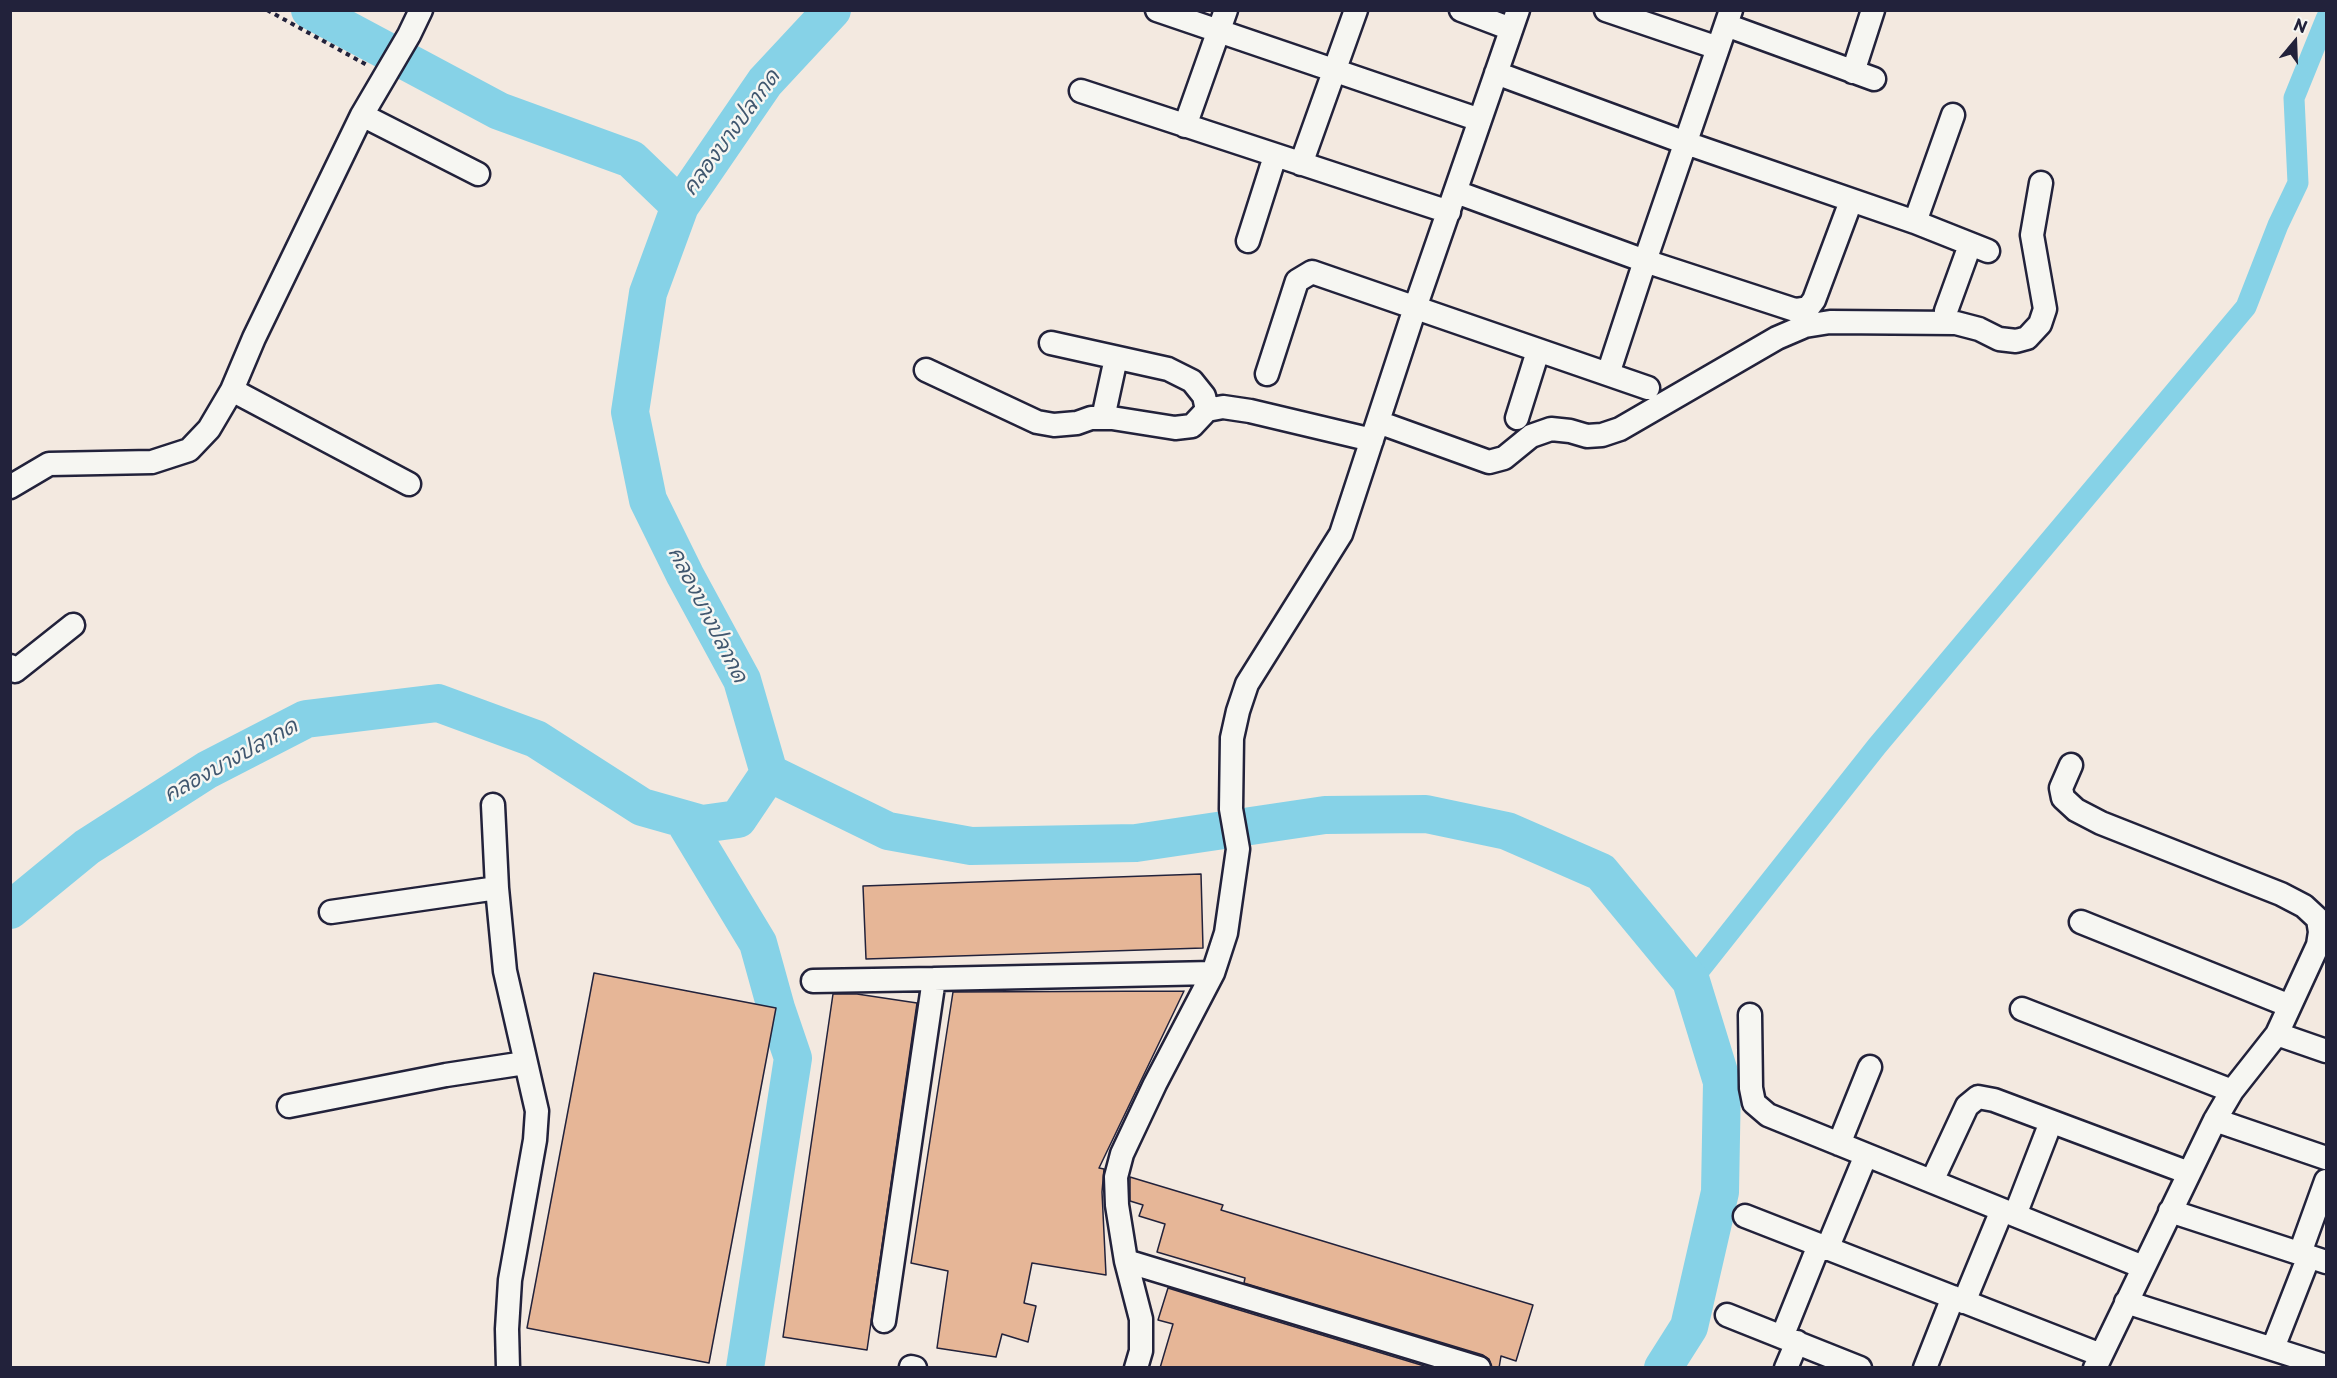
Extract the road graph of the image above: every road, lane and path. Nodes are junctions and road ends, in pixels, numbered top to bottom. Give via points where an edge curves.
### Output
1 (267, 10) edge
2 (421, 10) edge
3 (1157, 10) edge
4 (1356, 10) edge
5 (1461, 10) edge
6 (1606, 10) edge
7 (1873, 10) edge
8 (1729, 18) edge
9 (1514, 20) edge
10 (1223, 21) edge
11 (1718, 48) junction
12 (1335, 71) junction
13 (1496, 74) junction
14 (380, 85) junction
15 (1081, 91) dead end
16 (362, 115) junction
17 (1953, 115) dead end
18 (1480, 120) junction
19 (1185, 126) junction
20 (1686, 143) junction
21 (1275, 156) junction
22 (1301, 164) junction
23 (478, 174) dead end
24 (2041, 183) dead end
25 (1851, 201) junction
26 (1452, 202) junction
27 (1915, 222) junction
28 (1248, 241) dead end
29 (1645, 261) junction
30 (1415, 308) junction
31 (1946, 311) dead end
32 (1051, 343) dead end
33 (1538, 351) junction
34 (1116, 358) junction
35 (926, 370) dead end
36 (1267, 374) dead end
37 (1608, 374) junction
38 (1648, 388) dead end
39 (232, 390) junction
40 (1207, 410) junction
41 (1103, 418) junction
42 (1517, 418) dead end
43 (1375, 431) junction
44 (409, 484) dead end
45 (10, 488) edge
46 (73, 625) dead end
47 (10, 666) edge
48 (2071, 765) dead end
49 (493, 805) dead end
50 (497, 888) junction
51 (331, 912) dead end
52 (2081, 922) dead end
53 (1213, 973) junction
54 (934, 979) junction
55 (813, 981) dead end
56 (2290, 1006) junction
57 (2022, 1009) dead end
58 (1750, 1015) dead end
59 (2277, 1034) junction
60 (2326, 1051) edge
61 (525, 1063) junction
62 (1870, 1067) dead end
63 (2232, 1091) junction
64 (289, 1106) dead end
65 (2215, 1120) junction
66 (2051, 1122) junction
67 (1839, 1144) junction
68 (1866, 1155) junction
69 (2326, 1158) edge
70 (2188, 1173) junction
71 (1932, 1181) junction
72 (2326, 1181) edge
73 (2170, 1210) junction
74 (2008, 1212) junction
75 (1745, 1216) dead end
76 (1823, 1247) junction
77 (2312, 1257) edge
78 (1126, 1261) junction
79 (2144, 1267) junction
80 (1958, 1300) junction
81 (2126, 1302) junction
82 (1727, 1315) dead end
83 (884, 1321) dead end
84 (1789, 1340) junction
85 (2273, 1348) junction
86 (2098, 1361) edge
87 (2326, 1366) edge
88 (508, 1368) edge
89 (1136, 1368) edge
90 (1479, 1368) edge
91 (1786, 1368) edge
92 (1860, 1368) edge
93 (1925, 1368) edge

1 - 14 path
2 - 14 street
3 - 10 street
4 - 12 street
5 - 9 street
6 - 11 street
7 - 8 street via 1864,75
8 - 11 street
9 - 13 street
10 - 12 street
10 - 19 street
11 - 20 street
12 - 18 street
12 - 22 street
13 - 18 street
13 - 20 street
14 - 16 street
15 - 19 street
16 - 23 street
16 - 39 street
17 - 27 street
18 - 26 street
19 - 21 street
20 - 25 street
20 - 29 street
21 - 22 street
21 - 28 street
22 - 26 street
24 - 43 street via 2032,235 2046,309 2040,324 2027,338 1999,339 1956,323 1830,322 1805,326 1777,338 1620,429 1587,436 1551,429 1531,436 1504,458 1489,462
25 - 27 street
25 - 29 street via 1808,308 1795,310
26 - 29 street
26 - 30 street
27 - 31 street via 1979,248
29 - 37 street
30 - 33 street
30 - 36 street via 1312,272 1305,274 1297,281
30 - 43 street
32 - 34 street
33 - 37 street
33 - 42 street
34 - 40 street via 1168,369 1192,381 1204,396
34 - 41 street
35 - 41 street via 1037,422 1054,425
37 - 38 street
39 - 44 street
39 - 45 street via 209,429 189,450 152,462 49,464
40 - 41 street via 1192,426 1175,428
40 - 43 street via 1223,407
43 - 53 street via 1341,534 1247,684 1238,711 1232,738 1231,809 1238,849 1226,933
46 - 47 street via 15,671
48 - 56 street via 2061,788 2063,798 2076,810 2281,894 2304,906 2318,920 2318,945
49 - 50 street
50 - 51 street
50 - 61 street via 505,972
52 - 56 street
53 - 54 street
53 - 78 street via 1155,1084 1118,1166 1115,1192
54 - 55 street
54 - 83 street
56 - 59 street
57 - 63 street
58 - 67 street via 1754,1103 1768,1115
59 - 60 street
59 - 63 street
61 - 64 street
61 - 88 street via 537,1111 510,1280
62 - 67 street
63 - 65 street
65 - 69 street
65 - 70 street
66 - 70 street
66 - 71 street via 1978,1097 1967,1106
66 - 74 street
67 - 68 street
68 - 71 street
68 - 76 street
70 - 73 street
71 - 74 street
72 - 77 street
73 - 77 street
73 - 79 street
74 - 79 street
74 - 80 street
75 - 76 street
76 - 80 street
76 - 84 street
77 - 85 street
78 - 89 street via 1142,1327
78 - 90 street
79 - 81 street
80 - 86 street
80 - 93 street
81 - 85 street
81 - 86 street
82 - 84 street
84 - 91 street
84 - 92 street
85 - 87 street

